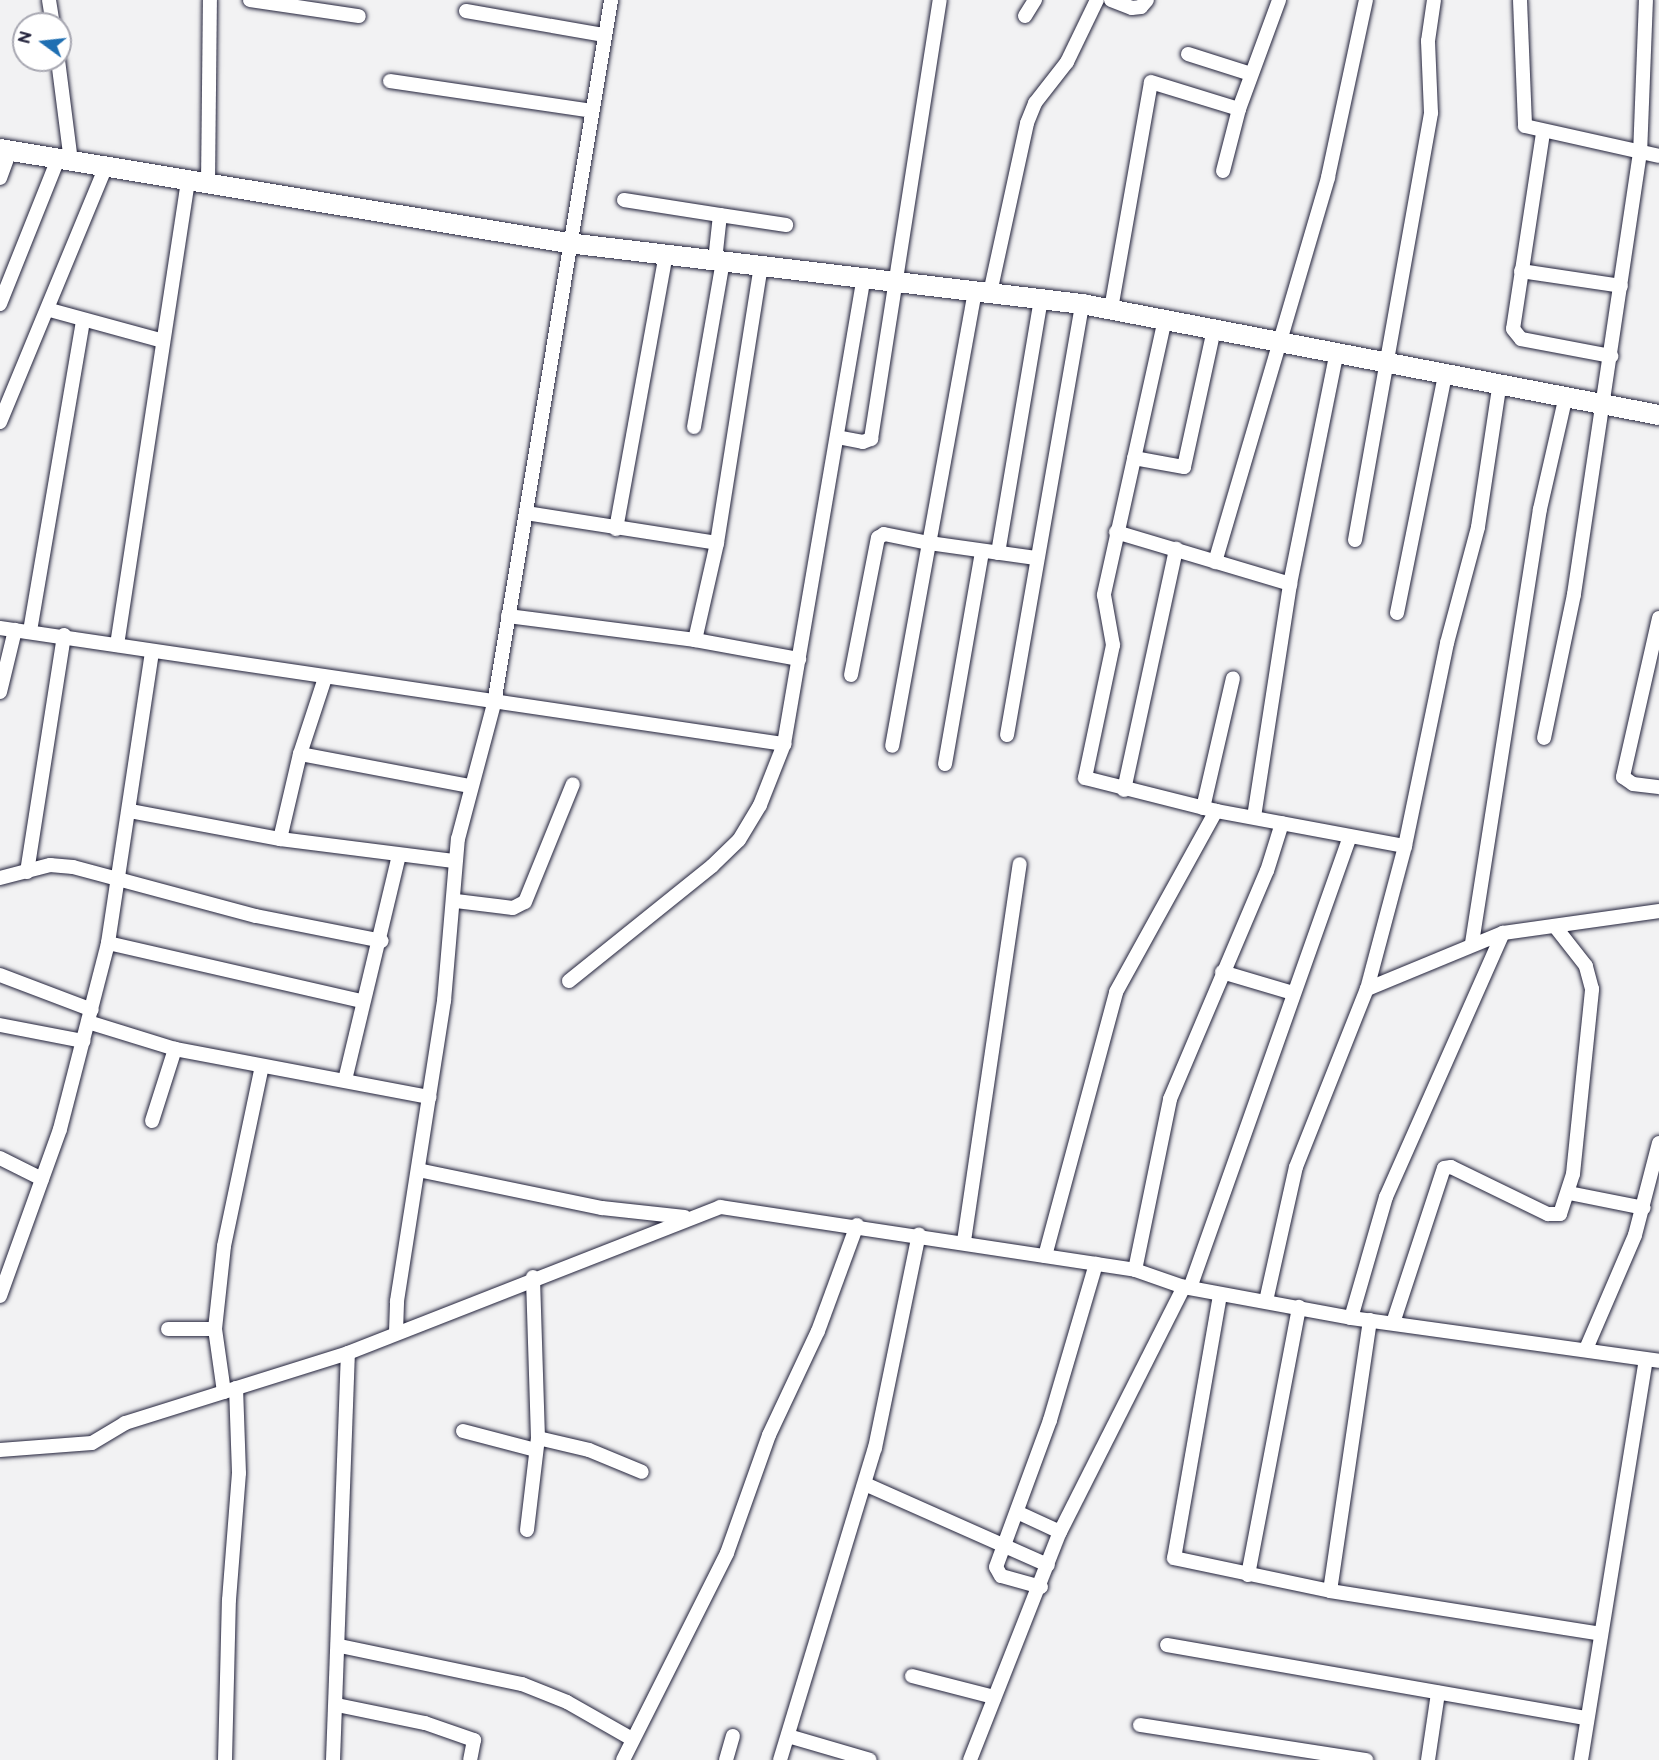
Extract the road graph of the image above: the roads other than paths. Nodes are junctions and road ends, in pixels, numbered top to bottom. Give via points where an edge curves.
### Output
1 (210, 0) edge
2 (250, 0) edge
3 (611, 0) edge
4 (940, 0) edge
5 (1035, 0) edge
6 (1097, 0) edge
7 (1110, 0) edge
8 (1147, 0) edge
9 (1279, 0) edge
10 (1366, 0) edge
11 (1434, 0) edge
12 (1520, 0) edge
13 (1646, 0) edge
14 (466, 11) dead end
15 (359, 16) dead end
16 (1025, 16) dead end
17 (603, 35) junction
18 (1188, 54) dead end
19 (59, 72) edge
20 (1251, 74) junction
21 (390, 81) dead end
22 (1239, 109) junction
23 (592, 111) junction
24 (1543, 133) junction
25 (5, 150) edge
26 (1640, 155) junction
27 (1659, 156) edge
28 (64, 160) junction
29 (106, 166) junction
30 (1223, 171) dead end
31 (0, 178) edge
32 (188, 180) junction
33 (208, 184) junction
34 (624, 200) dead end
35 (720, 215) junction
36 (786, 225) dead end
37 (568, 243) junction
38 (666, 255) junction
39 (719, 261) junction
40 (761, 266) junction
41 (1521, 271) junction
42 (864, 276) junction
43 (893, 279) junction
44 (1621, 286) junction
45 (982, 292) junction
46 (1041, 300) junction
47 (0, 304) edge
48 (1082, 304) junction
49 (1111, 309) junction
50 (50, 310) junction
51 (1165, 319) junction
52 (83, 321) junction
53 (1214, 328) junction
54 (163, 341) junction
55 (1281, 342) junction
56 (1337, 351) junction
57 (1611, 356) junction
58 (1387, 360) junction
59 (1445, 375) junction
60 (1499, 388) junction
61 (1565, 400) junction
62 (1602, 406) junction
63 (1659, 415) edge
64 (0, 422) edge
65 (694, 427) dead end
66 (837, 437) junction
67 (1134, 458) junction
68 (526, 513) junction
69 (616, 529) junction
70 (1116, 532) junction
71 (1355, 540) dead end
72 (717, 543) junction
73 (929, 543) junction
74 (1176, 549) junction
75 (982, 551) junction
76 (998, 553) junction
77 (1036, 558) junction
78 (1215, 562) junction
79 (1290, 584) junction
80 (1397, 613) dead end
81 (508, 616) junction
82 (1659, 618) edge
83 (0, 628) edge
84 (15, 630) junction
85 (30, 631) junction
86 (64, 635) junction
87 (696, 640) junction
88 (117, 645) junction
89 (152, 651) junction
90 (798, 659) junction
91 (851, 675) dead end
92 (325, 678) junction
93 (1233, 678) dead end
94 (0, 692) edge
95 (494, 704) junction
96 (1007, 735) dead end
97 (1544, 738) dead end
98 (784, 744) junction
99 (892, 746) dead end
100 (300, 754) junction
101 (945, 764) dead end
102 (573, 784) dead end
103 (470, 786) junction
104 (1659, 787) edge
105 (1124, 790) junction
106 (1210, 810) junction
107 (130, 811) junction
108 (1254, 817) junction
109 (1282, 823) junction
110 (1350, 836) junction
111 (279, 839) junction
112 (1406, 846) junction
113 (399, 855) junction
114 (454, 861) junction
115 (1020, 864) dead end
116 (27, 872) junction
117 (0, 878) edge
118 (118, 881) junction
119 (456, 901) junction
120 (1659, 911) edge
121 (1557, 929) junction
122 (1503, 933) junction
123 (382, 941) junction
124 (108, 943) junction
125 (1472, 943) junction
126 (1222, 972) junction
127 (0, 975) edge
128 (569, 981) dead end
129 (1367, 989) junction
130 (1293, 993) junction
131 (362, 1001) junction
132 (90, 1016) junction
133 (0, 1025) edge
134 (83, 1041) junction
135 (175, 1049) junction
136 (262, 1066) junction
137 (345, 1080) junction
138 (430, 1096) junction
139 (152, 1121) dead end
140 (1659, 1143) edge
141 (0, 1158) edge
142 (418, 1170) junction
143 (42, 1179) junction
144 (1569, 1193) junction
145 (1644, 1208) junction
146 (690, 1217) junction
147 (857, 1225) junction
148 (918, 1234) junction
149 (964, 1241) junction
150 (1045, 1256) junction
151 (1096, 1264) junction
152 (1135, 1270) junction
153 (533, 1277) junction
154 (1187, 1288) junction
155 (1220, 1295) junction
156 (0, 1296) edge
157 (1266, 1301) junction
158 (1299, 1307) junction
159 (1352, 1317) junction
160 (1370, 1320) junction
161 (1393, 1323) junction
162 (168, 1329) dead end
163 (215, 1329) junction
164 (396, 1332) junction
165 (1586, 1349) junction
166 (348, 1353) junction
167 (1653, 1361) edge
168 (230, 1390) junction
169 (463, 1431) dead end
170 (537, 1444) junction
171 (0, 1450) edge
172 (642, 1472) dead end
173 (866, 1484) junction
174 (1019, 1513) junction
175 (527, 1530) dead end
176 (1060, 1532) junction
177 (1006, 1544) junction
178 (1048, 1564) junction
179 (1248, 1575) junction
180 (1041, 1587) junction
181 (1330, 1591) junction
182 (1600, 1634) junction
183 (1167, 1645) dead end
184 (340, 1646) junction
185 (912, 1676) dead end
186 (1438, 1693) junction
187 (994, 1697) junction
188 (337, 1706) junction
189 (1587, 1718) junction
190 (1140, 1725) dead end
191 (733, 1736) dead end
192 (788, 1736) junction
193 (632, 1739) junction
194 (225, 1760) edge
195 (333, 1760) edge
196 (470, 1760) edge
197 (623, 1760) edge
198 (726, 1760) edge
199 (780, 1760) edge
200 (870, 1760) edge
201 (970, 1760) edge
202 (1366, 1760) edge
203 (1428, 1760) edge
204 (1581, 1760) edge

1 - 33 street
2 - 15 street
3 - 17 street
4 - 43 street
5 - 16 street
6 - 45 street via 1067,62 1035,103 1027,123
7 - 8 street via 1132,8 1141,7
9 - 20 street
10 - 55 street via 1328,177
11 - 58 street via 1428,41 1431,113
12 - 24 street via 1523,118 1525,126
13 - 26 street
14 - 17 street
17 - 23 street
18 - 20 street
19 - 28 street
20 - 22 street
21 - 23 street
22 - 30 street
22 - 49 street via 1151,82
23 - 37 street
24 - 26 street
24 - 41 street
25 - 28 street
25 - 31 street
26 - 27 street
26 - 44 street
28 - 29 street
28 - 47 street
29 - 32 street
29 - 50 street
32 - 33 street
32 - 54 street
33 - 37 street
34 - 35 street
35 - 36 street
35 - 39 street
37 - 38 street
37 - 68 street
38 - 39 street
38 - 69 street
39 - 40 street
39 - 65 street
40 - 42 street
40 - 72 street
41 - 44 street
41 - 57 street via 1515,334
42 - 43 street
42 - 66 street
43 - 45 street
43 - 66 street via 871,439 863,442
44 - 57 street
45 - 46 street
45 - 73 street via 949,415
46 - 48 street
46 - 76 street
48 - 49 street
48 - 77 street
49 - 51 street
50 - 52 street
50 - 64 street
51 - 53 street
51 - 67 street
52 - 54 street
52 - 85 street
53 - 55 street
53 - 67 street via 1184,467
54 - 88 street
55 - 56 street
55 - 78 street
56 - 58 street
56 - 79 street
57 - 62 street
58 - 59 street
58 - 71 street
59 - 60 street
59 - 80 street
60 - 61 street
60 - 112 street via 1478,527 1447,643
61 - 62 street
61 - 125 street via 1540,509
62 - 63 street
62 - 97 street via 1574,594
66 - 90 street
67 - 70 street
68 - 69 street
68 - 81 street
69 - 72 street
70 - 74 street
70 - 105 street via 1104,595 1113,645 1085,778
72 - 87 street
73 - 75 street
73 - 91 street via 884,534 878,538
73 - 99 street
74 - 78 street
74 - 105 street
75 - 76 street
75 - 101 street
76 - 77 street
77 - 96 street
78 - 79 street
79 - 108 street
81 - 87 street
81 - 95 street
82 - 104 street via 1623,777 1633,784
83 - 84 street
84 - 85 street
84 - 94 street
85 - 86 street
86 - 88 street
86 - 116 street
87 - 90 street
88 - 89 street
89 - 92 street
89 - 107 street
90 - 98 street
92 - 95 street
92 - 100 street
93 - 106 street
95 - 98 street
95 - 103 street
98 - 128 street via 760,805 739,840 671,903 597,955
100 - 103 street
100 - 111 street
102 - 119 street via 525,902 513,908
103 - 114 street
105 - 106 street
106 - 108 street
106 - 150 street via 1116,992
107 - 111 street
107 - 118 street
108 - 109 street
109 - 110 street
109 - 126 street via 1268,872
110 - 112 street
110 - 130 street
111 - 113 street
112 - 129 street
113 - 114 street
113 - 123 street
114 - 119 street
115 - 149 street
116 - 117 street
116 - 118 street via 50,866 73,867
118 - 123 street
118 - 124 street
119 - 138 street
120 - 121 street
121 - 122 street
121 - 144 street via 1586,966 1592,989
122 - 125 street
122 - 159 street via 1386,1197
123 - 131 street
124 - 131 street
124 - 132 street
125 - 129 street
126 - 130 street
126 - 152 street via 1170,1099
127 - 132 street
129 - 157 street via 1296,1167
130 - 154 street
131 - 137 street
132 - 134 street
132 - 135 street
133 - 134 street
134 - 143 street
135 - 136 street
135 - 139 street
136 - 137 street
136 - 163 street via 224,1246
137 - 138 street
138 - 142 street
140 - 145 street
141 - 143 street
142 - 146 street via 602,1208
142 - 164 street
143 - 156 street
144 - 145 street
144 - 161 street via 1555,1216 1451,1167 1444,1168
145 - 165 street
146 - 147 street via 720,1207
146 - 153 street
147 - 148 street
147 - 193 street via 818,1330 769,1435 727,1553
148 - 149 street
148 - 173 street
149 - 150 street
150 - 151 street
151 - 152 street
151 - 174 street
152 - 154 street
153 - 164 street
153 - 170 street
154 - 155 street
154 - 176 street
155 - 157 street
155 - 179 street via 1171,1553 1182,1562
157 - 158 street
158 - 159 street
158 - 179 street
159 - 160 street
160 - 161 street
160 - 181 street
161 - 165 street
162 - 163 street
163 - 168 street
164 - 166 street
165 - 167 street
166 - 168 street
166 - 184 street
167 - 182 street
168 - 171 street via 125,1423 92,1443
168 - 194 street via 239,1473 229,1600
169 - 170 street
170 - 172 street via 589,1450
170 - 175 street
173 - 177 street
173 - 192 street
174 - 176 street
174 - 177 street
176 - 178 street
177 - 178 street
177 - 180 street via 997,1572
178 - 180 street
179 - 181 street
180 - 187 street
181 - 182 street
182 - 189 street
183 - 186 street
184 - 188 street
184 - 193 street via 522,1684 567,1701
185 - 187 street
186 - 189 street
186 - 203 street
187 - 201 street
188 - 195 street
188 - 196 street via 425,1723 474,1740
189 - 204 street
190 - 202 street
191 - 198 street
192 - 199 street
192 - 200 street
193 - 197 street

